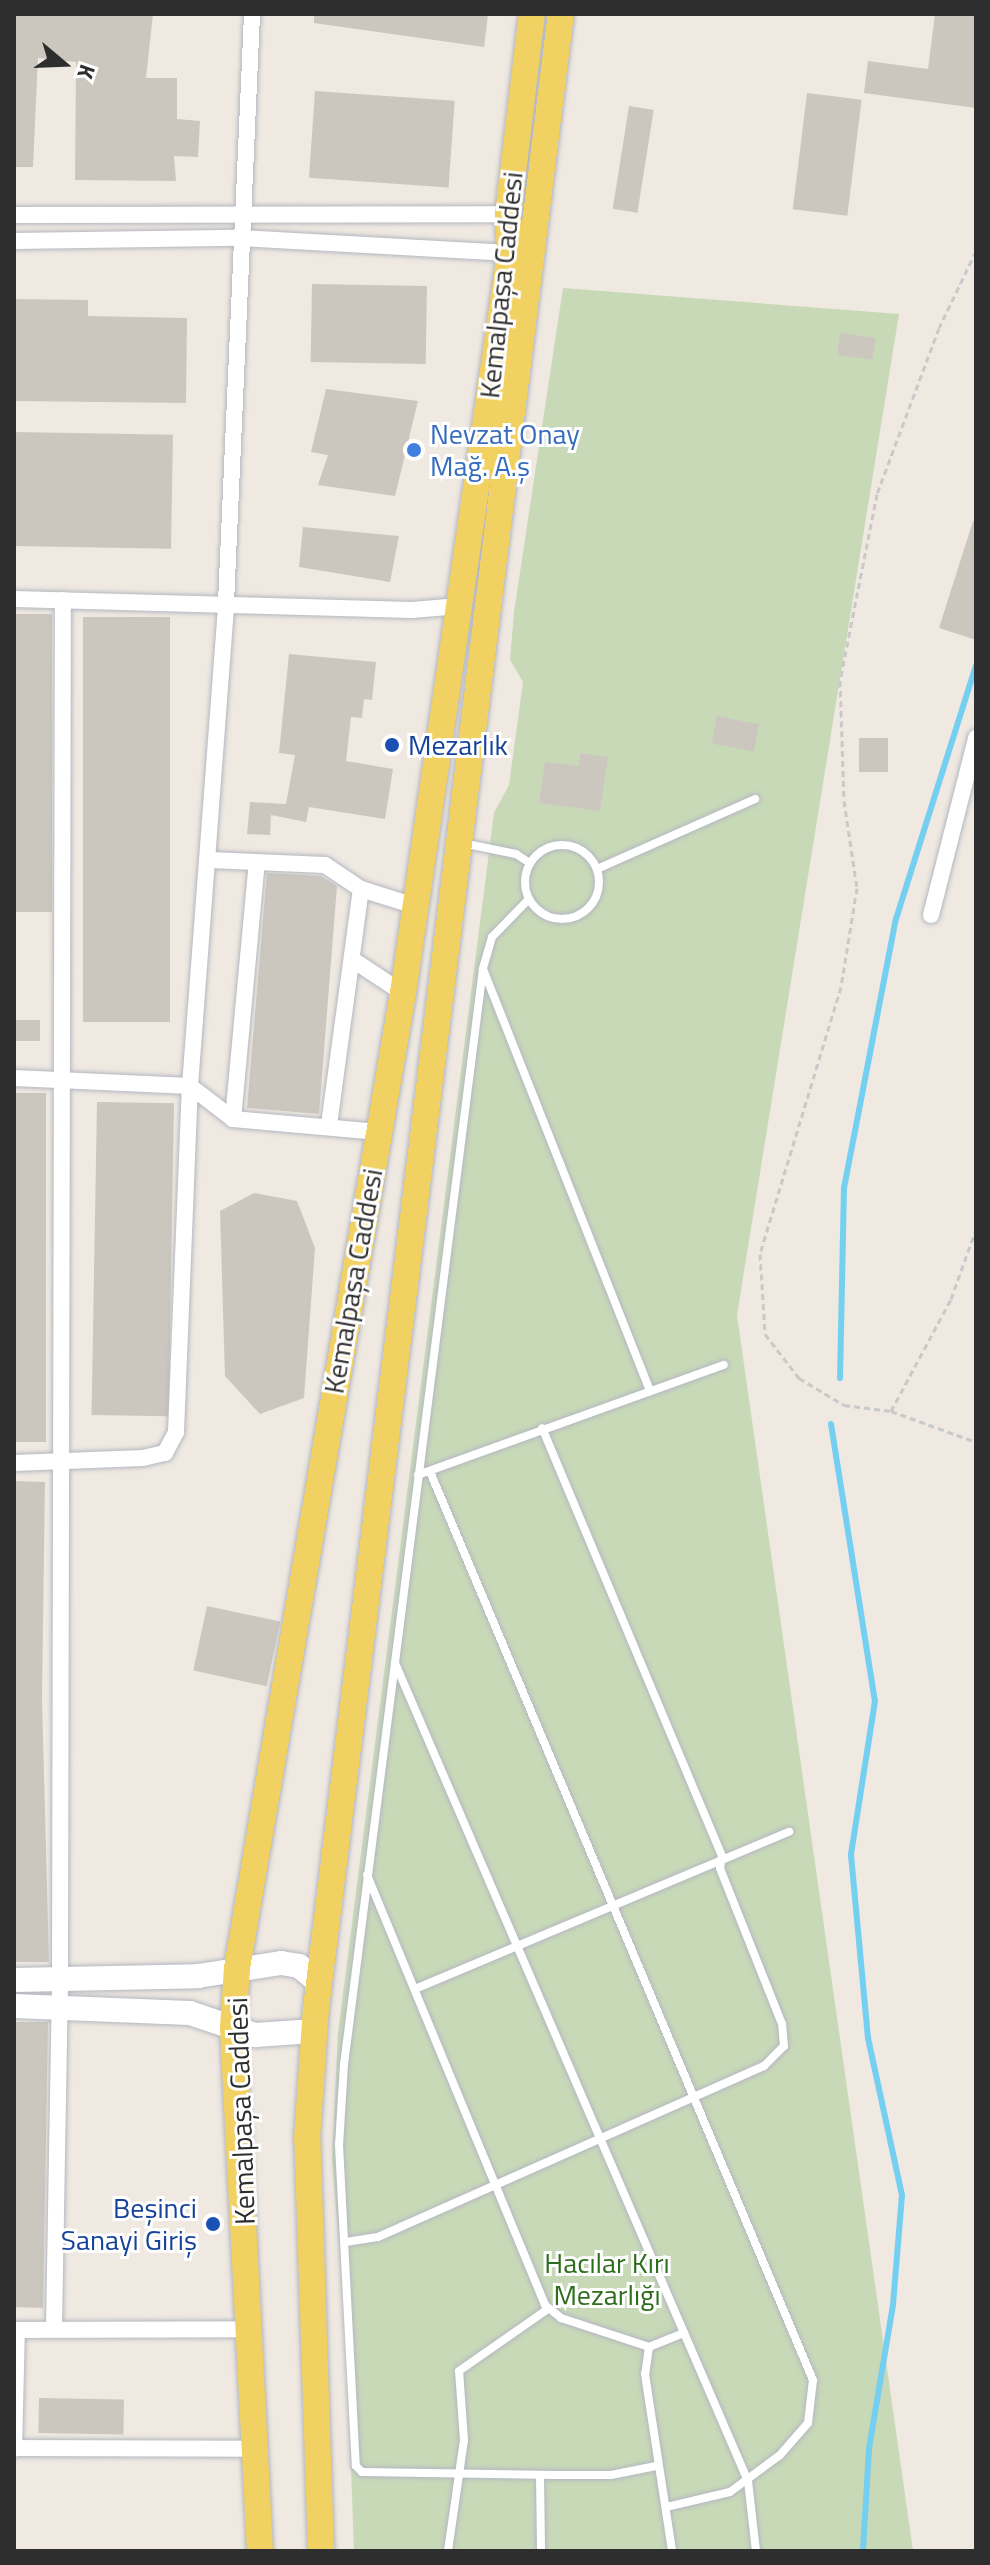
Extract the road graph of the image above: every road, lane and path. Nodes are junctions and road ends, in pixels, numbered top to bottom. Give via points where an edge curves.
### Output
1 (252, 14) edge
2 (532, 14) edge
3 (561, 14) edge
4 (508, 214) junction
5 (14, 215) edge
6 (242, 215) junction
7 (240, 238) junction
8 (14, 241) edge
9 (976, 251) edge
10 (510, 253) junction
11 (14, 599) edge
12 (63, 600) junction
13 (226, 603) junction
14 (460, 606) junction
15 (976, 738) edge
16 (755, 799) dead end
17 (462, 843) junction
18 (210, 860) junction
19 (257, 862) junction
20 (530, 863) junction
21 (597, 869) junction
22 (361, 889) junction
23 (529, 899) junction
24 (412, 905) junction
25 (931, 915) dead end
26 (353, 960) junction
27 (483, 969) junction
28 (403, 993) junction
29 (61, 1077) junction
30 (14, 1078) edge
31 (190, 1086) junction
32 (233, 1119) junction
33 (329, 1125) junction
34 (378, 1132) junction
35 (976, 1229) edge
36 (724, 1365) dead end
37 (650, 1391) junction
38 (891, 1411) junction
39 (542, 1428) junction
40 (976, 1442) edge
41 (14, 1463) edge
42 (61, 1463) junction
43 (431, 1474) junction
44 (418, 1475) junction
45 (395, 1662) junction
46 (789, 1832) dead end
47 (721, 1862) junction
48 (367, 1875) junction
49 (614, 1908) junction
50 (518, 1949) junction
51 (237, 1968) junction
52 (60, 1978) junction
53 (14, 1980) edge
54 (319, 1982) junction
55 (415, 1989) junction
56 (58, 2004) junction
57 (14, 2006) edge
58 (233, 2028) junction
59 (314, 2031) junction
60 (694, 2097) junction
61 (600, 2139) junction
62 (494, 2186) junction
63 (346, 2242) junction
64 (548, 2309) junction
65 (54, 2327) junction
66 (251, 2329) junction
67 (16, 2330) edge
68 (684, 2333) junction
69 (649, 2347) junction
70 (14, 2448) edge
71 (254, 2449) junction
72 (656, 2466) junction
73 (457, 2473) junction
74 (540, 2475) junction
75 (748, 2481) junction
76 (666, 2507) junction
77 (260, 2551) edge
78 (321, 2551) edge
79 (448, 2551) edge
80 (541, 2551) edge
81 (672, 2551) edge
82 (756, 2551) edge

1 - 6 street
2 - 4 main road, Kemalpaşa Caddesi
3 - 17 main road, Kemalpaşa Caddesi
4 - 6 street
4 - 10 main road, Kemalpaşa Caddesi
5 - 6 street
6 - 7 street
7 - 8 street
7 - 10 street
7 - 13 street
9 - 38 path via 939,328 877,494 840,681 844,801 857,888 841,987 760,1254 765,1334 799,1378 844,1405
10 - 14 main road, Kemalpaşa Caddesi
11 - 12 street
12 - 13 street
12 - 29 street
13 - 14 street via 412,610
13 - 18 street
14 - 24 main road, Kemalpaşa Caddesi
15 - 25 street
16 - 21 lane
17 - 20 lane via 516,854
17 - 54 main road, Kemalpaşa Caddesi
18 - 19 street
18 - 31 street
19 - 22 street via 325,865
19 - 32 street
20 - 21 lane via 547,847 571,845
20 - 23 lane via 525,875
21 - 23 lane via 597,894 571,918 547,916
22 - 24 street
22 - 26 street
23 - 27 lane via 492,937
24 - 28 main road, Kemalpaşa Caddesi
26 - 28 street
26 - 33 street
27 - 37 lane
27 - 44 lane
28 - 34 main road, Kemalpaşa Caddesi
29 - 30 street
29 - 31 street
29 - 42 street
31 - 32 street
31 - 42 street via 176,1432 165,1453
32 - 33 street
33 - 34 street
34 - 51 main road, Kemalpaşa Caddesi
35 - 38 path via 951,1299
36 - 37 lane
37 - 39 lane
38 - 40 path
39 - 43 lane
39 - 47 lane
41 - 42 street
42 - 52 street
43 - 44 lane
43 - 49 lane
44 - 45 lane
45 - 48 lane
45 - 50 lane
46 - 47 lane
47 - 49 lane
47 - 60 lane via 785,2041 764,2066
48 - 55 lane
48 - 63 lane via 342,2105
49 - 50 lane
49 - 60 lane
50 - 55 lane
50 - 61 lane
51 - 52 street via 198,1976
51 - 54 street via 299,1966
51 - 58 main road, Kemalpaşa Caddesi
52 - 53 street
52 - 56 street
54 - 59 main road, Kemalpaşa Caddesi
55 - 62 lane
56 - 57 street
56 - 58 street via 190,2013
56 - 65 street
58 - 59 street via 278,2037
58 - 66 main road, Kemalpaşa Caddesi
59 - 78 main road, Kemalpaşa Caddesi via 307,2139
60 - 61 lane
60 - 75 lane via 815,2390 813,2412 802,2432
61 - 62 lane
61 - 68 lane
62 - 63 lane via 378,2237
62 - 64 lane
63 - 73 lane via 356,2466 362,2472
64 - 69 lane
64 - 73 lane via 459,2371 464,2440
65 - 66 street
65 - 67 street
66 - 71 main road, Kemalpaşa Caddesi
67 - 70 street
68 - 69 lane
68 - 75 lane
69 - 72 lane via 645,2374
70 - 71 street
71 - 77 main road, Kemalpaşa Caddesi
72 - 74 lane via 611,2475
72 - 76 lane
73 - 74 lane
73 - 79 lane
74 - 80 lane
75 - 76 lane via 713,2498
75 - 82 lane
76 - 81 lane

